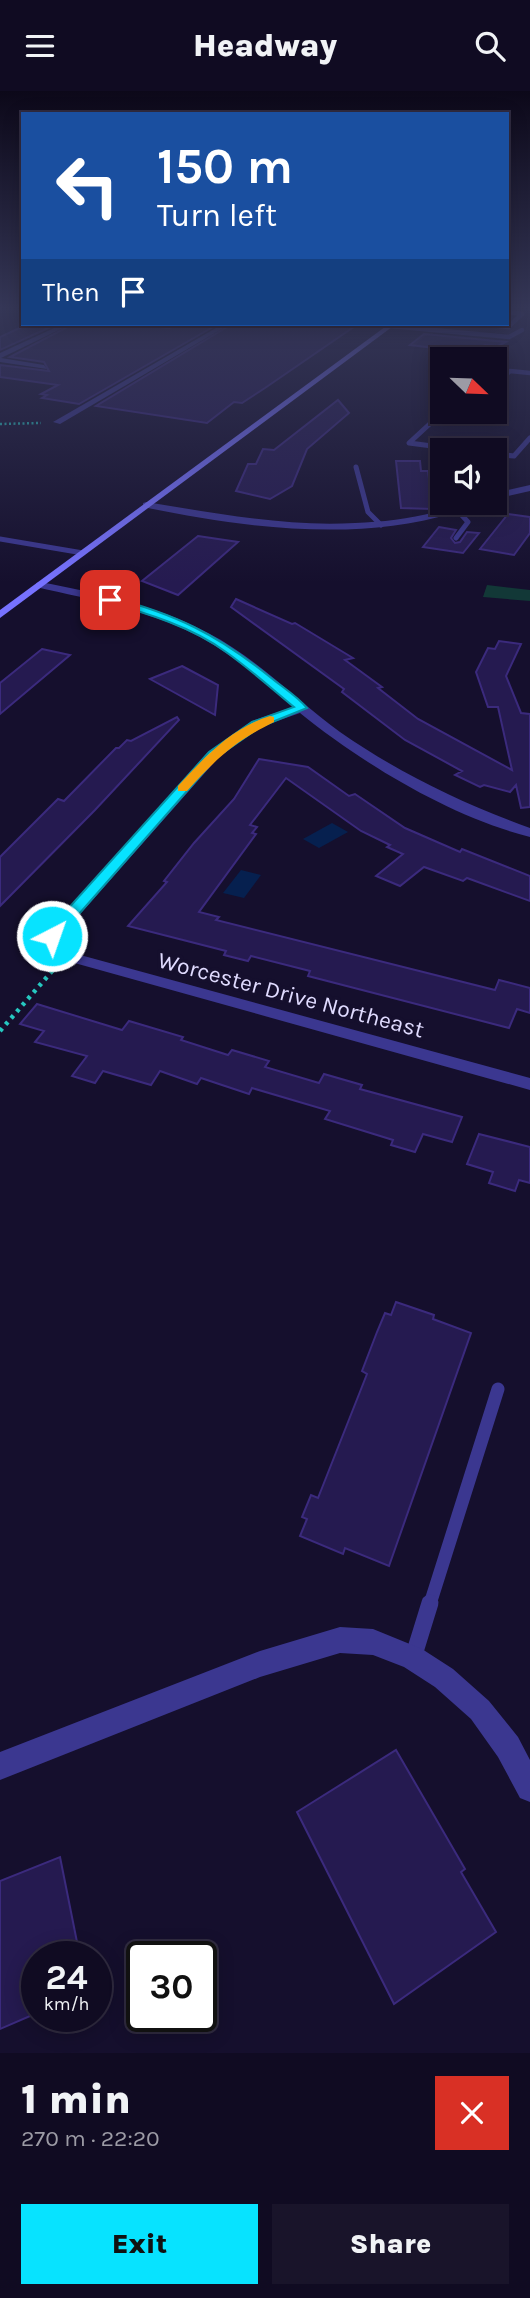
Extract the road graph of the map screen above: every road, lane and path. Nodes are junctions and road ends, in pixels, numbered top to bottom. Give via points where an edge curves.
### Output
1 (94, 401) edge
2 (289, 401) edge
3 (57, 422) joint
4 (0, 424) edge
5 (430, 424) edge
6 (530, 438) edge
7 (430, 446) edge
8 (507, 455) edge
9 (356, 467) dead end
10 (530, 488) edge
11 (507, 493) edge
12 (146, 505) junction
13 (444, 515) edge
14 (462, 515) edge
15 (381, 525) junction
16 (456, 538) dead end
17 (0, 539) edge
18 (83, 553) junction
19 (40, 585) junction
20 (0, 615) edge
21 (302, 708) junction
22 (530, 833) edge
23 (65, 956) junction
24 (0, 1031) edge
25 (530, 1084) edge
26 (498, 1389) dead end
27 (413, 1658) junction
28 (0, 1766) edge
29 (530, 1788) edge

1 - 3 street
2 - 12 main road
3 - 4 path
5 - 7 lane via 410,443
6 - 8 lane via 514,456
9 - 15 lane via 368,512
10 - 11 street
12 - 15 street via 295,527
12 - 18 main road
13 - 15 street
14 - 16 lane via 468,522
17 - 18 lane
18 - 19 main road
19 - 20 main road
19 - 21 street via 116,601 204,634
21 - 22 street via 401,778 452,804
21 - 23 street, Worcester Drive Northeast via 256,725 213,755 41,949
23 - 24 path
23 - 25 street, Worcester Drive Northeast
26 - 27 lane
27 - 28 street via 373,1642 340,1640 260,1664
27 - 29 street via 480,1710 508,1747

